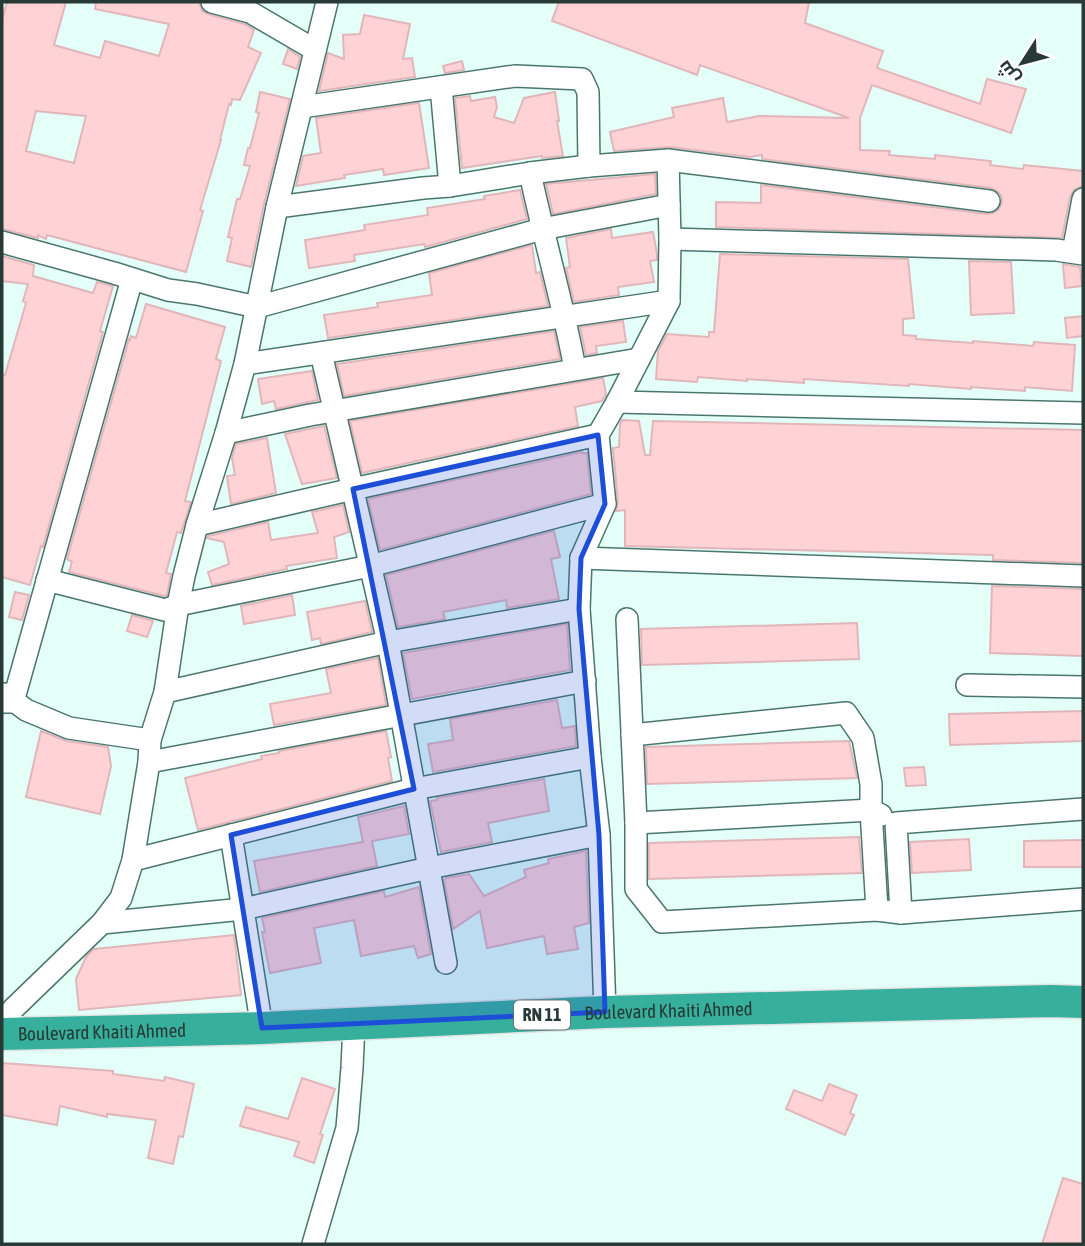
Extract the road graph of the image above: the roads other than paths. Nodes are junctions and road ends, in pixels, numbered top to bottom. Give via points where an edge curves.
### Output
1 (212, 2) edge
2 (327, 2) edge
3 (251, 7) edge
4 (315, 50) junction
5 (441, 87) junction
6 (302, 107) junction
7 (668, 160) junction
8 (589, 166) junction
9 (530, 173) junction
10 (450, 186) junction
11 (1083, 200) edge
12 (989, 201) dead end
13 (669, 205) junction
14 (277, 208) junction
15 (542, 229) junction
16 (670, 239) junction
17 (2, 242) edge
18 (1078, 253) edge
19 (132, 279) junction
20 (669, 301) junction
21 (257, 307) junction
22 (565, 317) junction
23 (321, 353) junction
24 (639, 359) junction
25 (245, 364) junction
26 (575, 369) junction
27 (617, 402) junction
28 (334, 411) junction
29 (1083, 414) edge
30 (226, 433) junction
31 (598, 435) junction
32 (353, 489) junction
33 (605, 504) junction
34 (197, 525) junction
35 (580, 558) junction
36 (370, 566) junction
37 (1083, 576) edge
38 (47, 580) junction
39 (178, 604) junction
40 (579, 609) junction
41 (627, 619) dead end
42 (388, 642) junction
43 (584, 681) junction
44 (967, 685) dead end
45 (1083, 687) edge
46 (166, 692) junction
47 (6, 698) edge
48 (401, 715) junction
49 (632, 735) junction
50 (150, 740) junction
51 (590, 757) junction
52 (149, 762) junction
53 (414, 789) junction
54 (1083, 809) edge
55 (871, 810) junction
56 (636, 823) junction
57 (896, 823) junction
58 (231, 835) junction
59 (599, 835) junction
60 (132, 860) junction
61 (429, 868) junction
62 (1083, 899) edge
63 (243, 909) junction
64 (877, 910) junction
65 (901, 913) junction
66 (102, 923) junction
67 (446, 963) dead end
68 (1083, 1002) edge
69 (606, 1012) junction
70 (354, 1024) junction
71 (2, 1028) edge
72 (262, 1028) junction
73 (2, 1034) edge
74 (313, 1244) edge

1 - 3 street
2 - 4 street
3 - 4 street
4 - 6 street
5 - 6 street
5 - 8 street via 514,76 582,79 588,92
5 - 10 street
6 - 14 street
7 - 8 street
7 - 12 street
7 - 13 street
8 - 9 street
9 - 10 street
9 - 15 street
10 - 14 street
11 - 18 street
13 - 15 street
13 - 16 street
14 - 21 street
15 - 21 street
15 - 22 street
16 - 18 street
16 - 20 street
17 - 19 street
19 - 21 street
19 - 38 street
20 - 22 street
20 - 24 street
21 - 25 street
22 - 23 street
22 - 26 street
23 - 25 street
23 - 28 street
24 - 26 street
24 - 27 street
25 - 30 street
26 - 28 street
27 - 29 street
27 - 31 street
28 - 30 street
28 - 32 street
30 - 34 street
31 - 32 street
31 - 33 street
32 - 34 street
32 - 36 street
33 - 35 street
33 - 36 street
34 - 39 street
35 - 37 street
35 - 40 street
36 - 39 street
36 - 42 street
38 - 39 street via 165,610
38 - 47 street
39 - 46 street
40 - 42 street
40 - 43 street
41 - 49 street
42 - 46 street
42 - 48 street
43 - 48 street
43 - 51 street
44 - 45 street
46 - 50 street
47 - 50 street via 69,728
48 - 52 street
48 - 53 street
49 - 55 street via 846,713 863,737
49 - 56 street
50 - 52 street
51 - 53 street
51 - 59 street
52 - 60 street
53 - 58 street
53 - 61 street
54 - 57 street
55 - 56 street
55 - 57 street
55 - 64 street
56 - 64 street via 636,889 662,922
57 - 65 street
58 - 60 street
58 - 63 street
59 - 61 street
59 - 69 street
60 - 66 street via 121,898
61 - 63 street
61 - 67 street
62 - 65 street
63 - 66 street
63 - 72 street
64 - 65 street
66 - 71 street via 13,1009
68 - 69 highway, Boulevard Khaiti Ahmed / RN 11
69 - 70 highway, Boulevard Khaiti Ahmed / RN 11
70 - 72 highway, Boulevard Khaiti Ahmed / RN 11
70 - 74 street via 347,1128
72 - 73 highway, Boulevard Khaiti Ahmed / RN 11

